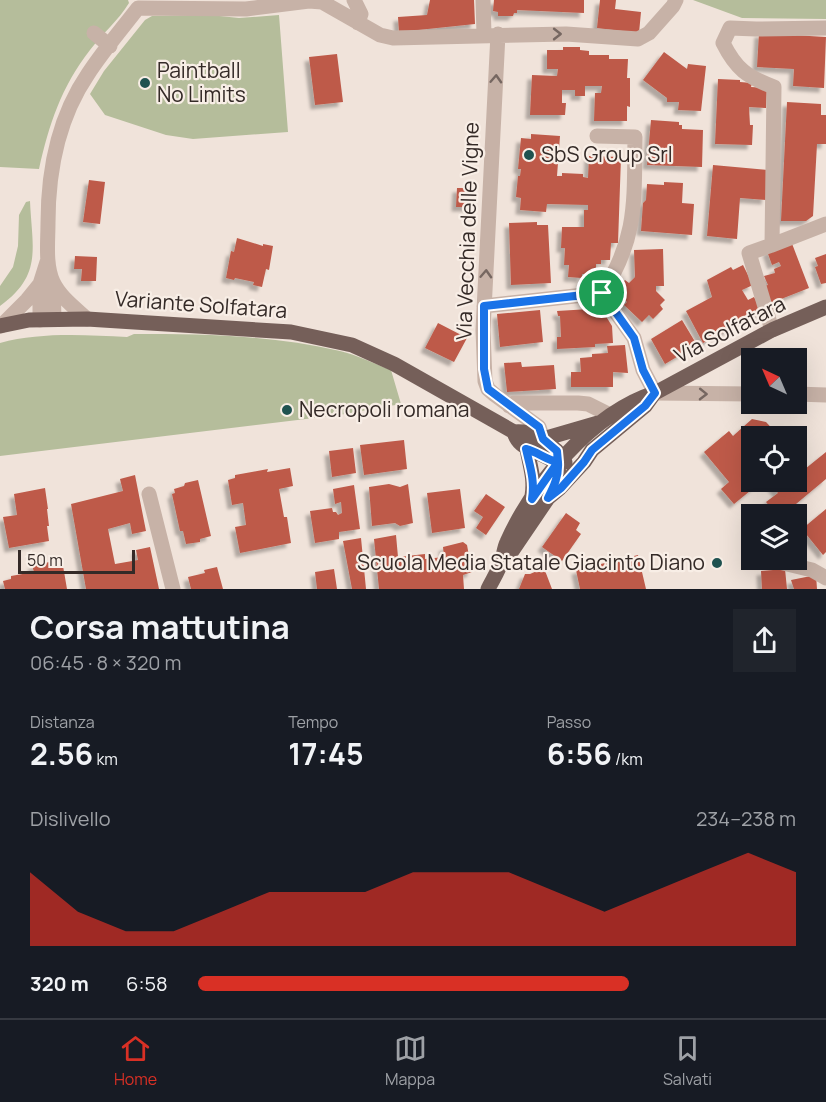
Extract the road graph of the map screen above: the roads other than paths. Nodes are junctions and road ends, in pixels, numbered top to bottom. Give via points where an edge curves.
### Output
1 (354, 0) edge
2 (483, 0) edge
3 (676, 0) edge
4 (137, 4) edge
5 (358, 23) junction
6 (826, 28) edge
7 (94, 33) dead end
8 (491, 34) junction
9 (110, 46) junction
10 (597, 136) dead end
11 (826, 225) edge
12 (772, 245) junction
13 (46, 283) junction
14 (602, 293) junction
15 (484, 306) junction
16 (826, 307) edge
17 (47, 319) junction
18 (87, 319) junction
19 (0, 326) edge
20 (772, 330) junction
21 (655, 393) junction
22 (741, 394) edge
23 (807, 394) edge
24 (826, 395) edge
25 (509, 406) junction
26 (607, 419) junction
27 (514, 432) junction
28 (543, 439) junction
29 (526, 449) junction
30 (592, 450) junction
31 (558, 462) junction
32 (149, 494) dead end
33 (548, 498) junction
34 (532, 499) junction
35 (503, 559) junction
36 (807, 569) edge
37 (826, 579) edge
38 (173, 589) edge
39 (488, 589) edge

1 - 5 street via 361,14
2 - 8 street, Via Vecchia delle Vigne
8 -> 3 street via 638,39 649,33
4 - 5 street via 246,9 322,2
4 - 9 street
5 - 8 street via 393,38
6 - 12 street via 730,28 723,43 731,61 754,80 774,87
7 - 9 street
15 -> 8 street, Via Vecchia delle Vigne
9 - 13 street via 87,75 67,112 56,149 48,196
10 - 14 street via 635,137 632,224 615,272
11 - 12 street
12 - 20 street via 749,254
13 - 17 street
13 - 18 street
13 - 19 street
14 - 15 street
14 - 21 street via 634,338 643,370
15 - 25 street, Via Vecchia delle Vigne via 485,381 488,389
16 - 20 main road, Via Solfatara
17 - 18 main road, Variante Solfatara
17 - 19 main road, Variante Solfatara
18 - 27 main road, Variante Solfatara via 291,332 352,345 394,364
20 - 21 main road, Via Solfatara
21 -> 22 street
21 - 26 main road, Via Solfatara via 639,398
21 - 30 main road, Via Solfatara
23 - 24 street
25 - 26 street via 588,404
25 - 28 street, Via Vecchia delle Vigne via 539,427
26 - 28 main road
26 - 31 main road, Via Solfatara
27 - 28 main road
27 - 29 main road
28 - 31 main road via 557,451
29 - 31 main road
29 - 34 main road via 532,469
30 - 31 main road
30 - 33 main road, Via Solfatara
31 - 33 main road via 556,484
31 - 34 main road, Via Solfatara
32 - 38 street
33 - 35 main road, Via Solfatara
34 - 35 main road, Via Solfatara via 506,544
35 - 39 main road, Via Solfatara
36 - 37 street

